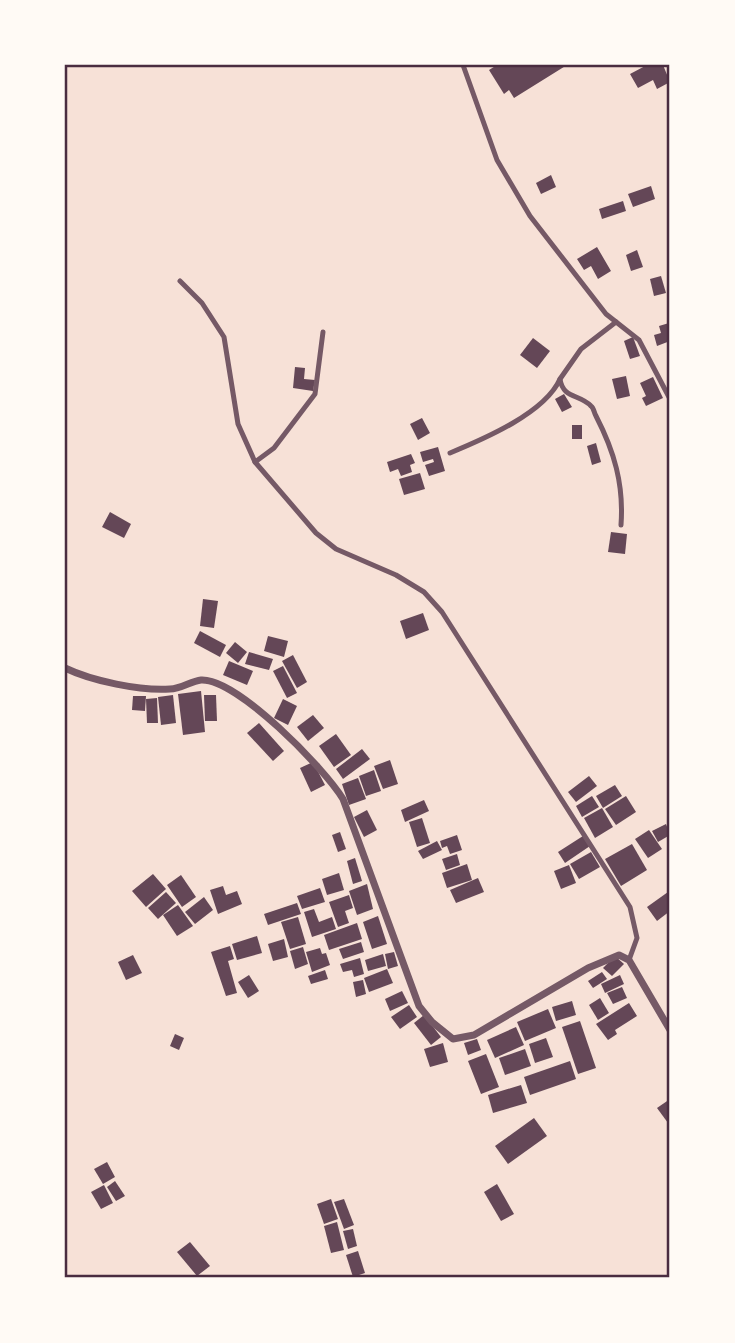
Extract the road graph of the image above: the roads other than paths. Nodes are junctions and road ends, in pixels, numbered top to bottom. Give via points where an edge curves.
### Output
1 (463, 65) edge
2 (180, 281) dead end
3 (616, 322) junction
4 (323, 332) dead end
5 (560, 379) junction
6 (670, 399) edge
7 (450, 453) dead end
8 (255, 462) junction
9 (621, 525) dead end
10 (65, 668) edge
11 (629, 960) junction
12 (670, 1030) edge

1 - 3 street via 488,138 510,184 566,267
2 - 8 street via 202,303 224,337 239,424
3 - 5 street via 581,349
3 - 6 street via 639,340
4 - 8 street via 315,394 274,448
5 - 7 street via 556,389 528,414
5 - 9 street via 570,396 591,406 609,439 613,465 621,477
8 - 11 street via 316,533 336,549 424,592 442,612 630,907 636,938
10 - 11 street via 138,688 174,689 202,680 221,684 305,752 343,799 419,1006 453,1039 474,1035 609,957 619,954
11 - 12 street

